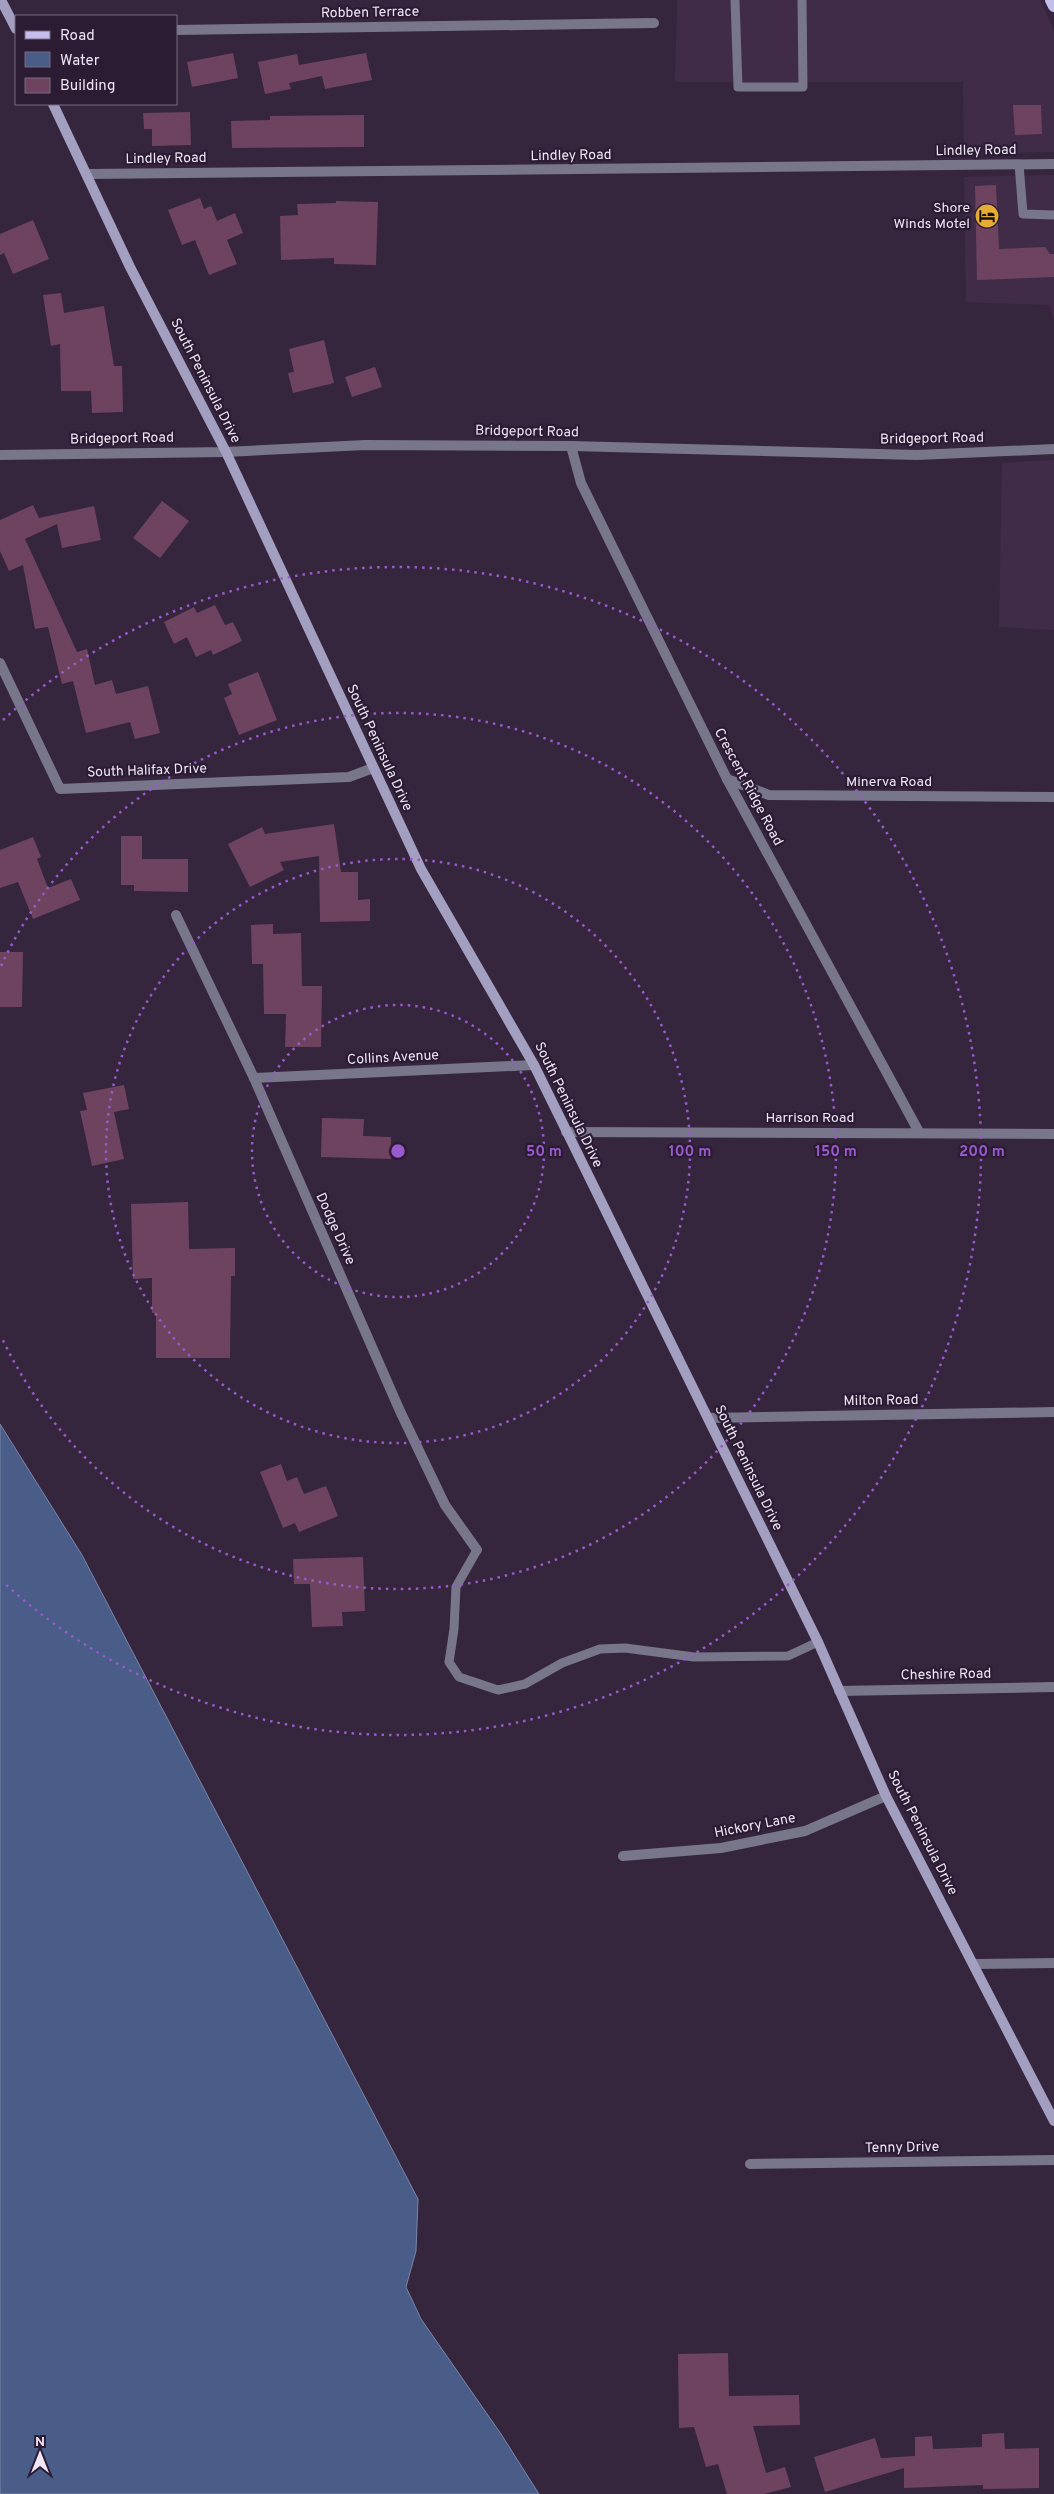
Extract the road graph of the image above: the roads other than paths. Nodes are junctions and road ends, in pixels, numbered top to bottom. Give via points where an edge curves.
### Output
1 (0, 0) edge
2 (735, 0) edge
3 (802, 0) edge
4 (1051, 0) edge
5 (1054, 6) edge
6 (654, 22) dead end
7 (15, 27) edge
8 (178, 30) edge
9 (54, 105) edge
10 (1019, 164) junction
11 (1054, 164) edge
12 (88, 174) junction
13 (1054, 214) edge
14 (571, 446) junction
15 (1054, 449) edge
16 (226, 452) junction
17 (0, 455) edge
18 (0, 663) edge
19 (373, 768) junction
20 (727, 779) junction
21 (1054, 797) edge
22 (176, 915) dead end
23 (534, 1065) junction
24 (254, 1078) junction
25 (566, 1132) junction
26 (919, 1132) junction
27 (1054, 1134) edge
28 (1054, 1412) edge
29 (708, 1418) junction
30 (477, 1550) joint
31 (818, 1642) junction
32 (1054, 1687) edge
33 (839, 1691) junction
34 (886, 1796) junction
35 (623, 1856) dead end
36 (1054, 1963) edge
37 (975, 1964) junction
38 (1054, 2121) edge
39 (1054, 2160) edge
40 (750, 2164) dead end

1 - 7 main road
2 - 3 lane via 738,87 803,87
4 - 5 main road
6 - 8 street, Robben Terrace
9 - 12 main road, South Peninsula Drive
10 - 11 street, Lindley Road
10 - 12 street, Lindley Road
10 - 13 lane via 1023,214
12 - 16 main road, South Peninsula Drive via 130,267
14 - 15 street, Bridgeport Road via 917,455
14 - 16 street, Bridgeport Road via 365,445
14 - 20 street, Crescent Ridge Road via 582,483
16 - 17 street, Bridgeport Road
16 - 19 main road, South Peninsula Drive
18 - 19 street, South Halifax Drive via 60,789 349,777
19 - 23 main road, South Peninsula Drive via 421,869
20 - 21 street, Minerva Road via 769,795
20 - 26 street, Crescent Ridge Road
22 - 24 street, Dodge Drive
23 - 24 street, Collins Avenue
23 - 25 main road, South Peninsula Drive
24 - 30 street, Dodge Drive via 444,1505
25 - 26 street, Harrison Road
25 - 29 main road, South Peninsula Drive
26 - 27 street, Harrison Road
28 - 29 street, Milton Road
29 - 31 main road, South Peninsula Drive
30 - 31 lane via 456,1587 449,1662 459,1677 490,1689 525,1684 562,1663 600,1649 625,1648 694,1657 788,1656
31 - 33 main road, South Peninsula Drive
32 - 33 street, Cheshire Road
33 - 34 main road, South Peninsula Drive
34 - 35 street, Hickory Lane via 805,1831 721,1848
34 - 37 main road, South Peninsula Drive
36 - 37 street
37 - 38 main road, South Peninsula Drive
39 - 40 street, Tenny Drive

